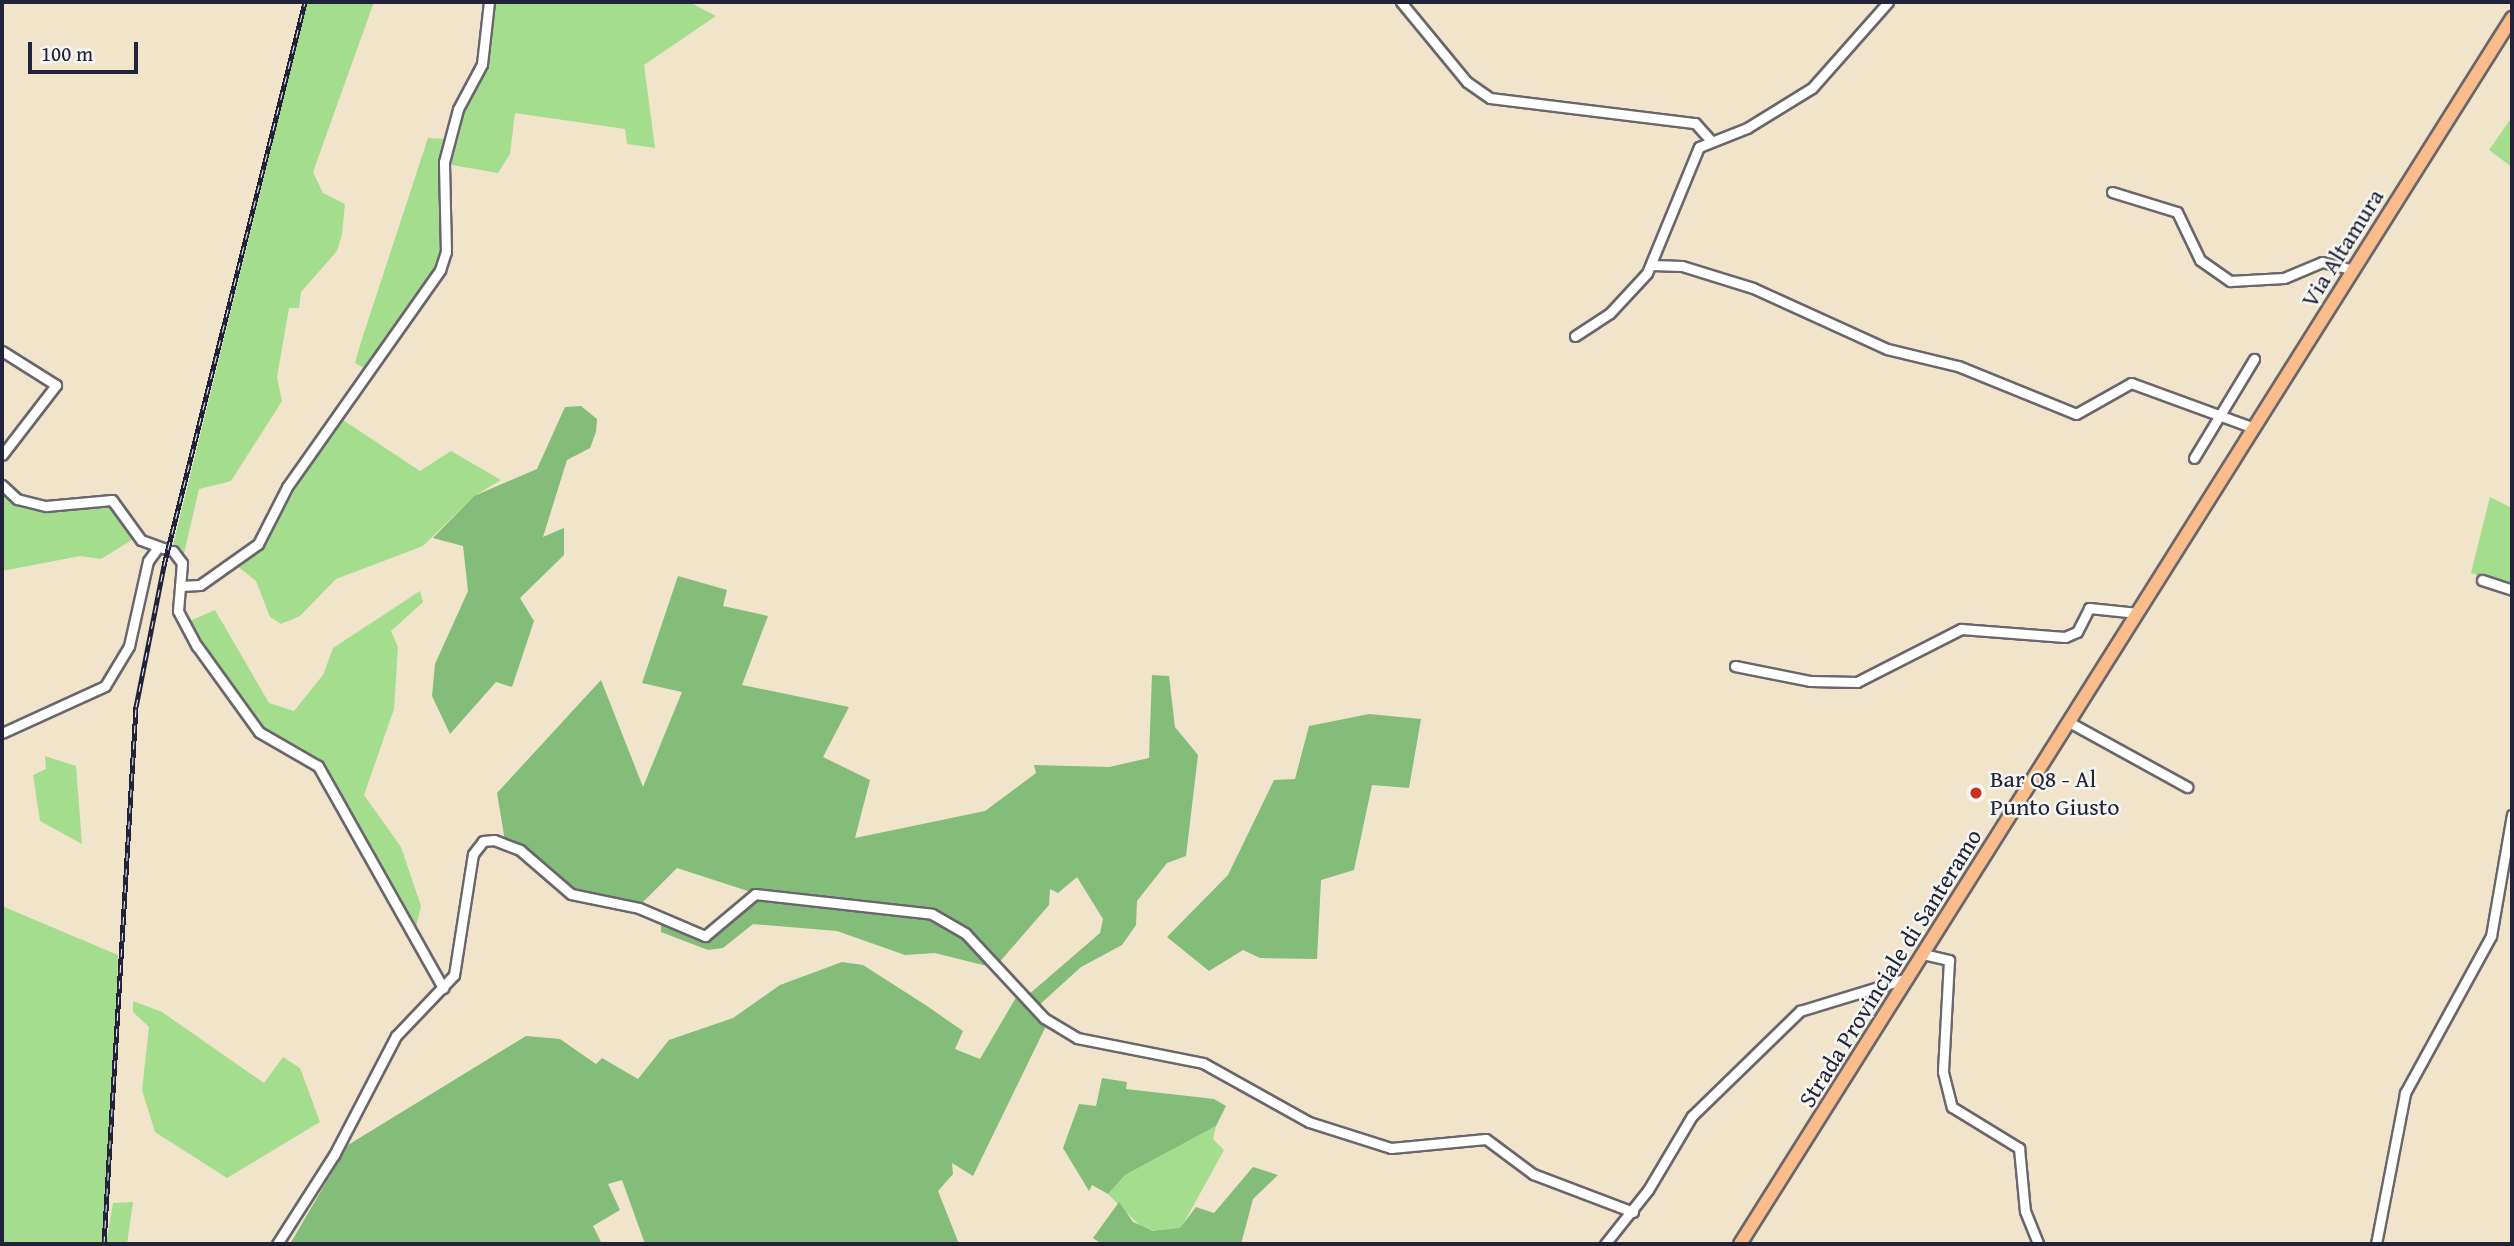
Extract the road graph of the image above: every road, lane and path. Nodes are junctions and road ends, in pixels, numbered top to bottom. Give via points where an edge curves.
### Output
1 (489, 2) edge
2 (1401, 2) edge
3 (1888, 2) edge
4 (2512, 18) edge
5 (1711, 141) junction
6 (2112, 192) dead end
7 (1651, 265) junction
8 (2353, 270) junction
9 (1575, 336) dead end
10 (2, 351) edge
11 (2254, 359) dead end
12 (2225, 414) junction
13 (2254, 428) junction
14 (2, 455) edge
15 (2194, 458) dead end
16 (2, 485) edge
17 (2208, 500) joint
18 (166, 549) junction
19 (2482, 580) dead end
20 (180, 586) junction
21 (2512, 590) edge
22 (2138, 613) junction
23 (1735, 666) dead end
24 (2069, 722) junction
25 (2, 733) edge
26 (2187, 787) dead end
27 (2512, 814) edge
28 (1923, 954) junction
29 (1908, 978) junction
30 (443, 988) junction
31 (1633, 1212) junction
32 (277, 1244) edge
33 (1605, 1244) edge
34 (1740, 1244) edge
35 (2038, 1244) edge
36 (2376, 1244) edge

1 - 20 street via 482,64 458,109 444,162 446,252 440,270 287,487 258,544 200,585
2 - 5 street via 1483,95 1695,123
3 - 5 street via 1812,88 1747,128
4 - 8 main road, Via Altamura
5 - 7 street via 1694,157
6 - 8 street via 2178,212 2200,260 2231,281 2284,278 2322,261
7 - 9 street via 1610,313
7 - 12 street via 1682,266 1753,288 1888,349 1958,366 2076,414 2093,410 2117,386 2131,383
8 - 13 main road, Via Altamura
10 - 14 street via 56,385
11 - 12 street
12 - 13 street
12 - 15 street
13 - 17 main road, Via Altamura
16 - 18 street via 16,499 46,506 107,498 141,540
17 - 22 main road, Strada Provinciale di Santeramo
18 - 20 street via 182,558
18 - 25 street via 148,561 129,646 105,686
19 - 21 street
20 - 30 street via 178,611 197,646 259,732 318,766
22 - 23 street via 2089,608 2077,632 2065,637 1961,629 1857,682 1810,681
22 - 24 main road, Strada Provinciale di Santeramo
24 - 26 street
24 - 28 main road, Strada Provinciale di Santeramo via 2060,745
27 - 36 street via 2491,936 2405,1093
28 - 29 main road, Strada Provinciale di Santeramo
28 - 35 street via 1949,960 1943,1072 1952,1107 2019,1148 2025,1211
29 - 31 street via 1800,1011 1692,1116
29 - 34 main road, Strada Provinciale di Santeramo
30 - 31 street via 465,935 473,854 483,841 520,850 580,898 639,908 705,936 755,894 923,912 966,934 1044,1018 1077,1038 1203,1063 1309,1122 1391,1148 1486,1139 1533,1174
30 - 32 street via 396,1036 334,1155
31 - 33 street

